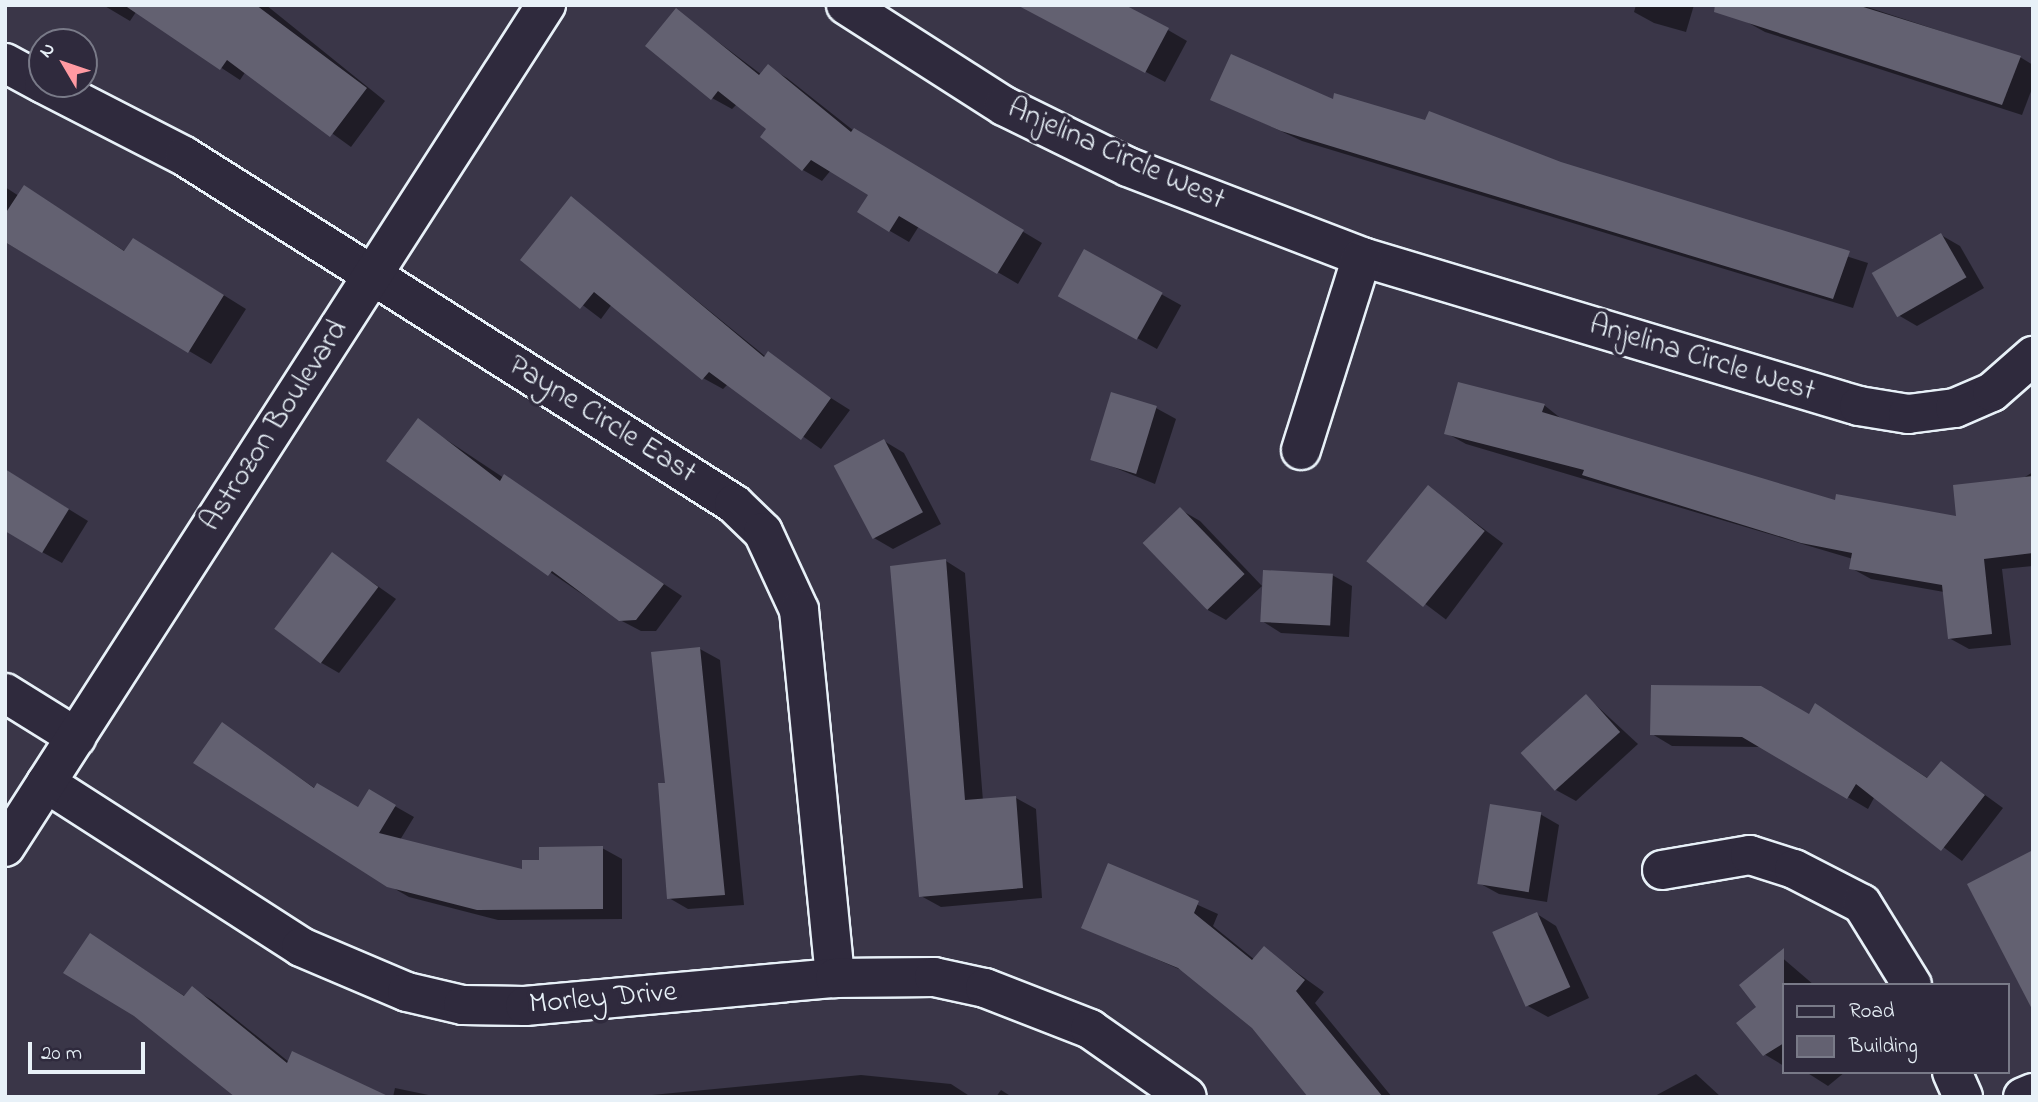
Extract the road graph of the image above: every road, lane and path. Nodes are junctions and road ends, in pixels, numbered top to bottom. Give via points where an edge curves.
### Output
1 (546, 5) edge
2 (846, 5) edge
3 (5, 63) edge
4 (28, 76) edge
5 (73, 98) edge
6 (1362, 257) junction
7 (373, 274) junction
8 (2033, 356) edge
9 (1301, 450) dead end
10 (5, 693) edge
11 (76, 737) junction
12 (46, 783) junction
13 (5, 847) edge
14 (1662, 870) dead end
15 (835, 978) junction
16 (1911, 983) edge
17 (1953, 1074) edge
18 (2033, 1093) edge
19 (1187, 1097) edge
20 (1963, 1097) edge
21 (2023, 1097) edge

1 - 7 street, Astrozon Boulevard
2 - 6 street, Anjelina Circle West via 1063,137
3 - 4 street, Payne Circle East
5 - 7 street, Payne Circle East via 140,130
6 - 8 street, Anjelina Circle West via 1859,406 1908,414 1955,408 1992,391
6 - 9 street
7 - 11 street, Astrozon Boulevard
7 - 15 street, Payne Circle East via 734,504 763,532 799,610
10 - 11 street
11 - 12 street, Astrozon Boulevard
12 - 13 street, Astrozon Boulevard
12 - 15 street, Morley Drive via 301,947 407,992 463,1005 525,1006
14 - 16 street via 1750,855 1806,874 1862,904
15 - 19 street, Morley Drive via 934,977 985,988 1090,1029
17 - 20 street
18 - 21 street

